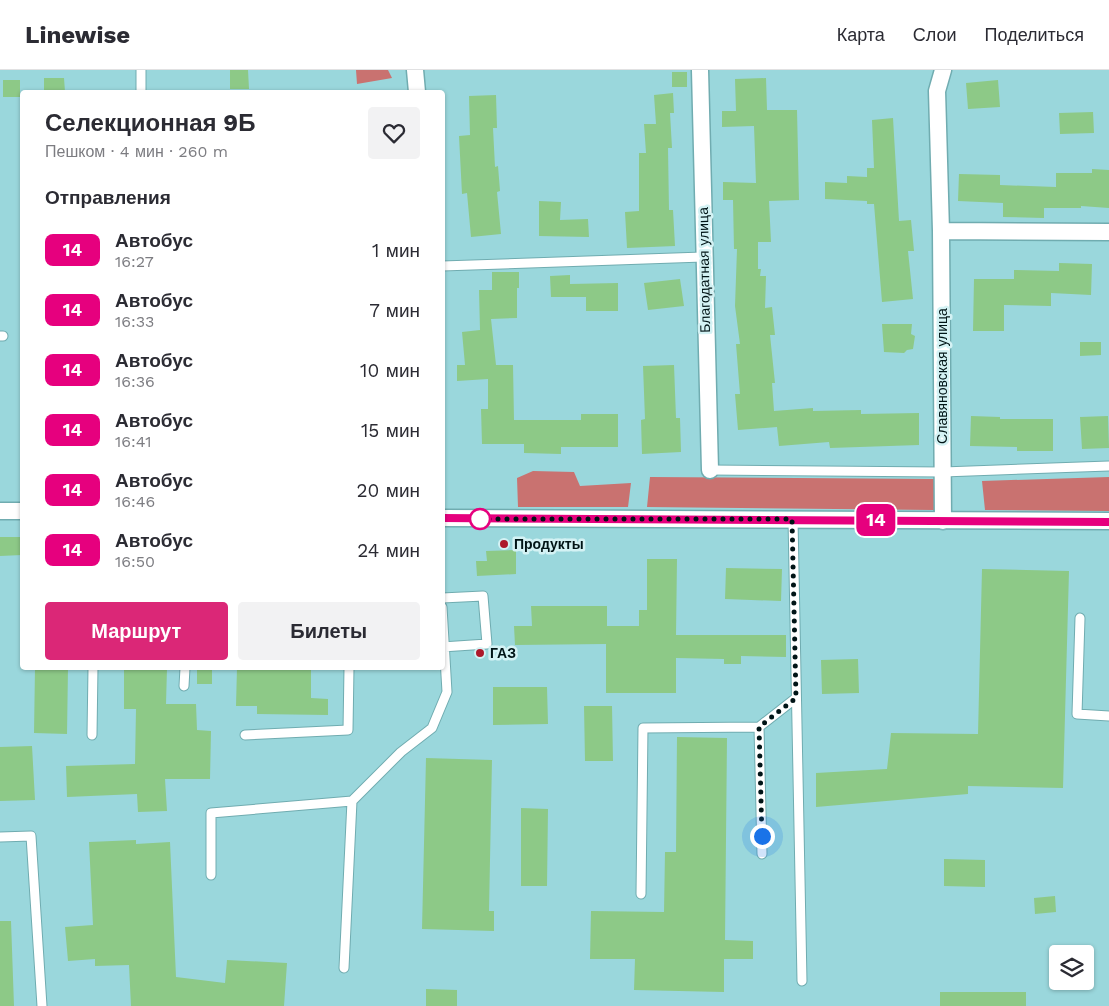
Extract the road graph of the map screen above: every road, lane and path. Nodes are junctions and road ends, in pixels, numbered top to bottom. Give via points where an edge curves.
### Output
1 (141, 70) edge
2 (415, 70) edge
3 (700, 70) edge
4 (943, 70) edge
5 (141, 90) edge
6 (416, 90) edge
7 (941, 232) junction
8 (1109, 232) edge
9 (703, 257) junction
10 (445, 266) edge
11 (1109, 466) edge
12 (710, 470) joint
13 (942, 472) junction
14 (0, 511) edge
15 (20, 511) edge
16 (445, 518) edge
17 (792, 519) junction
18 (943, 521) junction
19 (1109, 522) edge
20 (445, 598) edge
21 (1080, 618) dead end
22 (445, 647) edge
23 (445, 662) edge
24 (93, 670) edge
25 (185, 670) edge
26 (349, 670) edge
27 (184, 686) dead end
28 (796, 698) junction
29 (1109, 716) edge
30 (759, 727) junction
31 (245, 734) dead end
32 (92, 735) dead end
33 (352, 801) junction
34 (0, 837) edge
35 (762, 854) dead end
36 (211, 875) dead end
37 (641, 894) dead end
38 (344, 968) dead end
39 (802, 981) dead end
40 (42, 1006) edge

1 - 5 lane
2 - 6 street
3 - 9 street, Благодатная улица
4 - 7 street, Славяновская улица via 937,91
7 - 8 street
7 - 13 street, Славяновская улица
9 - 10 lane
9 - 12 street, Благодатная улица
11 - 13 lane
12 - 13 lane
13 - 18 street, Славяновская улица
14 - 15 street
16 - 17 street
17 - 18 street
17 - 28 lane
18 - 19 street
20 - 22 lane via 483,596 487,644
21 - 29 lane via 1076,714
23 - 33 lane via 447,692 432,728 401,752
24 - 32 lane
25 - 27 lane
26 - 31 lane via 348,730
28 - 30 lane
28 - 39 lane
30 - 35 lane
30 - 37 lane via 643,728
33 - 36 lane via 211,813
33 - 38 lane
34 - 40 lane via 31,836

